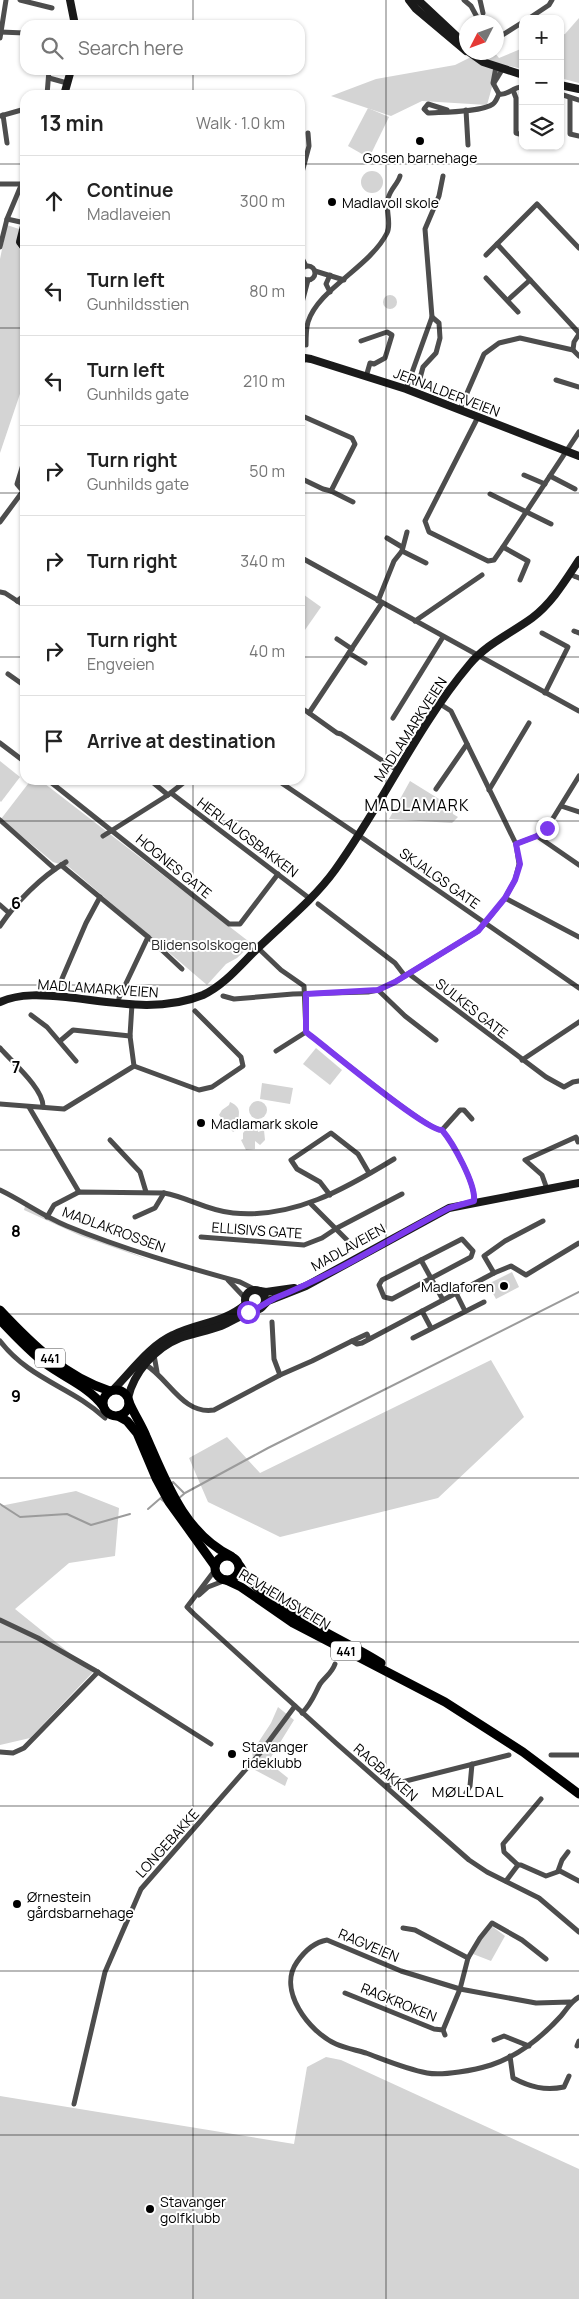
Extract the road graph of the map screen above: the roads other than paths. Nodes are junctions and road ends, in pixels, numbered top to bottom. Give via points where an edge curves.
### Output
1 (6, 0) edge
2 (20, 0) edge
3 (70, 0) edge
4 (409, 0) edge
5 (418, 0) edge
6 (464, 0) edge
7 (480, 0) edge
8 (552, 0) edge
9 (52, 8) dead end
10 (484, 13) dead end
11 (476, 15) edge
12 (534, 15) edge
13 (73, 20) edge
14 (519, 25) edge
15 (0, 32) edge
16 (20, 34) edge
17 (504, 34) edge
18 (0, 38) edge
19 (459, 38) edge
20 (459, 45) edge
21 (480, 60) edge
22 (488, 60) edge
23 (499, 68) junction
24 (519, 74) edge
25 (69, 75) edge
26 (49, 78) joint
27 (67, 83) junction
28 (564, 86) edge
29 (519, 88) edge
30 (579, 89) edge
31 (48, 90) edge
32 (65, 90) edge
33 (513, 90) junction
34 (499, 94) junction
35 (564, 96) edge
36 (570, 98) junction
37 (579, 100) edge
38 (447, 110) dead end
39 (466, 110) junction
40 (20, 111) edge
41 (1, 116) edge
42 (308, 133) dead end
43 (519, 134) edge
44 (579, 136) edge
45 (7, 143) dead end
46 (468, 145) dead end
47 (305, 161) edge
48 (400, 176) dead end
49 (442, 176) dead end
50 (0, 184) edge
51 (20, 184) joint
52 (7, 219) junction
53 (20, 221) edge
54 (497, 244) junction
55 (0, 247) edge
56 (579, 248) edge
57 (486, 255) dead end
58 (306, 266) edge
59 (315, 271) junction
60 (330, 275) junction
61 (305, 278) edge
62 (486, 278) dead end
63 (308, 280) junction
64 (344, 280) junction
65 (530, 280) junction
66 (305, 291) edge
67 (330, 292) junction
68 (508, 300) junction
69 (518, 312) dead end
70 (432, 316) junction
71 (579, 334) edge
72 (361, 341) dead end
73 (306, 345) dead end
74 (572, 350) junction
75 (579, 356) edge
76 (305, 361) edge
77 (366, 376) junction
78 (556, 380) dead end
79 (419, 382) dead end
80 (579, 388) edge
81 (406, 389) junction
82 (460, 409) junction
83 (305, 417) edge
84 (478, 417) junction
85 (579, 432) edge
86 (566, 451) junction
87 (579, 456) edge
88 (20, 474) edge
89 (524, 475) dead end
90 (550, 476) junction
91 (305, 480) edge
92 (545, 484) junction
93 (20, 488) edge
94 (575, 489) dead end
95 (331, 491) junction
96 (490, 494) dead end
97 (20, 495) edge
98 (354, 502) dead end
99 (527, 512) junction
100 (0, 522) edge
101 (551, 524) dead end
102 (407, 532) dead end
103 (387, 538) dead end
104 (503, 547) junction
105 (402, 549) junction
106 (579, 554) edge
107 (579, 560) edge
108 (305, 561) edge
109 (426, 563) dead end
110 (482, 575) dead end
111 (573, 578) edge
112 (520, 580) dead end
113 (0, 592) edge
114 (20, 599) edge
115 (17, 601) junction
116 (380, 602) junction
117 (20, 603) edge
118 (415, 621) junction
119 (542, 633) dead end
120 (443, 637) junction
121 (337, 639) dead end
122 (351, 651) junction
123 (477, 656) junction
124 (365, 663) dead end
125 (8, 674) dead end
126 (20, 682) edge
127 (545, 693) junction
128 (440, 704) junction
129 (305, 710) edge
130 (579, 711) edge
131 (309, 713) junction
132 (393, 718) dead end
133 (529, 723) dead end
134 (0, 742) edge
135 (467, 744) junction
136 (20, 758) edge
137 (397, 770) junction
138 (579, 776) edge
139 (54, 785) edge
140 (157, 785) edge
141 (181, 785) edge
142 (284, 785) edge
143 (436, 790) dead end
144 (489, 790) junction
145 (170, 794) junction
146 (561, 806) junction
147 (579, 812) edge
148 (0, 820) edge
149 (112, 831) junction
150 (103, 836) dead end
151 (359, 836) junction
152 (537, 836) junction
153 (516, 844) junction
154 (579, 865) edge
155 (55, 868) junction
156 (278, 874) junction
157 (100, 897) junction
158 (309, 898) junction
159 (505, 898) junction
160 (318, 904) dead end
161 (0, 905) edge
162 (9, 913) junction
163 (485, 923) junction
164 (0, 926) edge
165 (148, 937) junction
166 (579, 937) edge
167 (258, 948) junction
168 (182, 969) dead end
169 (407, 975) junction
170 (58, 988) dead end
171 (579, 988) edge
172 (378, 990) junction
173 (306, 994) junction
174 (222, 996) dead end
175 (119, 998) dead end
176 (0, 1002) edge
177 (132, 1004) junction
178 (196, 1011) dead end
179 (31, 1015) dead end
180 (579, 1022) edge
181 (306, 1032) junction
182 (130, 1036) junction
183 (436, 1040) dead end
184 (60, 1041) junction
185 (0, 1048) edge
186 (276, 1051) dead end
187 (522, 1060) junction
188 (76, 1061) dead end
189 (134, 1066) junction
190 (579, 1082) edge
191 (0, 1104) edge
192 (29, 1107) junction
193 (43, 1107) junction
194 (472, 1119) dead end
195 (442, 1130) junction
196 (110, 1140) dead end
197 (578, 1142) edge
198 (394, 1159) dead end
199 (370, 1173) junction
200 (579, 1183) edge
201 (547, 1189) junction
202 (0, 1190) edge
203 (79, 1192) junction
204 (146, 1192) junction
205 (164, 1194) junction
206 (402, 1194) dead end
207 (330, 1195) junction
208 (474, 1201) junction
209 (311, 1204) junction
210 (135, 1216) dead end
211 (47, 1217) junction
212 (543, 1221) dead end
213 (336, 1228) junction
214 (201, 1238) dead end
215 (349, 1242) dead end
216 (579, 1243) edge
217 (421, 1260) junction
218 (494, 1273) junction
219 (226, 1278) junction
220 (430, 1278) junction
221 (306, 1286) junction
222 (258, 1290) junction
223 (456, 1293) junction
224 (443, 1300) junction
225 (246, 1301) junction
226 (484, 1302) dead end
227 (264, 1305) junction
228 (0, 1310) edge
229 (256, 1310) junction
230 (422, 1311) junction
231 (465, 1311) junction
232 (0, 1320) edge
233 (272, 1322) dead end
234 (431, 1328) junction
235 (413, 1338) dead end
236 (0, 1341) edge
237 (154, 1356) junction
238 (146, 1364) junction
239 (157, 1372) junction
240 (280, 1374) junction
241 (112, 1391) junction
242 (128, 1400) junction
243 (103, 1406) junction
244 (118, 1416) junction
245 (105, 1418) dead end
246 (147, 1448) junction
247 (188, 1524) junction
248 (231, 1556) junction
249 (240, 1566) junction
250 (215, 1568) junction
251 (226, 1580) junction
252 (193, 1601) junction
253 (0, 1620) edge
254 (336, 1664) dead end
255 (98, 1672) junction
256 (411, 1682) junction
257 (295, 1706) junction
258 (302, 1713) junction
259 (211, 1744) dead end
260 (0, 1752) edge
261 (509, 1755) dead end
262 (551, 1755) dead end
263 (579, 1755) edge
264 (472, 1764) junction
265 (386, 1786) junction
266 (466, 1793) dead end
267 (579, 1794) edge
268 (541, 1799) dead end
269 (568, 1852) dead end
270 (518, 1865) junction
271 (558, 1871) junction
272 (506, 1881) junction
273 (579, 1881) edge
274 (403, 1928) dead end
275 (579, 1932) edge
276 (468, 1958) junction
277 (546, 1959) dead end
278 (460, 1990) junction
279 (345, 1993) dead end
280 (579, 1997) edge
281 (570, 2002) junction
282 (494, 2040) dead end
283 (529, 2046) junction
284 (510, 2056) junction
285 (569, 2076) dead end
286 (74, 2104) dead end

1 - 15 street
2 - 9 street
3 - 13 main road
4 - 20 main road
5 - 19 main road
6 - 11 street
7 - 10 street
8 - 12 street
14 - 17 street
15 - 16 street
15 - 18 street
21 - 23 main road
22 - 23 main road
23 - 24 main road
23 - 34 street via 494,83
25 - 27 main road
26 - 27 street
26 - 31 street
27 - 32 main road
28 - 30 main road
29 - 33 street
33 - 34 street
33 - 43 street via 516,133
34 - 39 street via 490,106
35 - 36 street
36 - 37 street
36 - 44 street via 570,134
38 - 39 street
39 - 46 street
40 - 41 street
41 - 45 street
42 - 47 street
48 - 64 street via 387,200 389,226 386,234
49 - 70 street via 439,196 425,229
50 - 51 street
51 - 52 street
52 - 53 street
52 - 55 street
54 - 56 street via 539,204
54 - 57 street
54 - 65 street
58 - 59 street
59 - 60 street
59 - 63 street via 314,277
60 - 64 street
60 - 67 street via 326,284
61 - 63 street
62 - 68 street
63 - 66 street
64 - 67 street
65 - 68 street
65 - 71 street
67 - 73 street via 308,322
68 - 69 street
70 - 79 street via 439,323 440,338 436,353 423,367
70 - 81 street
71 - 74 street
72 - 77 street via 387,332 392,335 385,358 370,363
74 - 75 street
74 - 82 street via 520,338 499,342 484,354
76 - 77 main road, JERNALDERVEIEN
77 - 81 main road, JERNALDERVEIEN
78 - 80 street
81 - 82 main road, JERNALDERVEIEN
82 - 84 main road, JERNALDERVEIEN
83 - 95 street via 354,440 355,444
84 - 86 main road, JERNALDERVEIEN
84 - 104 street via 425,520 429,532 488,561 494,560
85 - 86 street
86 - 87 main road, JERNALDERVEIEN
86 - 90 street
88 - 93 street via 17,484
89 - 92 street
90 - 92 street
90 - 94 street
91 - 95 street
92 - 99 street
95 - 98 street
96 - 99 street
97 - 100 street
99 - 101 street
99 - 104 street
102 - 105 street
103 - 105 street
104 - 112 street via 528,561
105 - 109 street
105 - 116 street via 394,561
106 - 111 main road, MADLAMARKVEIEN
107 - 111 main road, MADLAMARKVEIEN
108 - 116 street
110 - 118 street
111 - 123 main road, MADLAMARKVEIEN via 533,617 489,644
113 - 115 street
114 - 115 street
115 - 117 street
116 - 118 street
116 - 122 street
118 - 120 street
119 - 127 street via 568,647
120 - 123 street
120 - 132 street
121 - 122 street
122 - 124 street
122 - 131 street
123 - 127 street
123 - 128 main road, MADLAMARKVEIEN
125 - 126 street
127 - 130 street
128 - 135 street via 451,711
128 - 137 main road, MADLAMARKVEIEN
129 - 131 street
131 - 137 street
133 - 144 street
134 - 136 street
135 - 143 street
135 - 144 street
137 - 151 main road, MADLAMARKVEIEN
138 - 146 street via 561,801
139 - 149 street, HOGNES GATE
140 - 145 street, HERLAUGSBAKKEN
141 - 145 street
142 - 151 street, SKJALGS GATE
144 - 153 street
145 - 149 street
145 - 156 street, HERLAUGSBAKKEN
146 - 147 street
146 - 152 street via 547,828
148 - 155 street
149 - 150 street
149 - 156 street, HOGNES GATE via 229,924 240,924
151 - 158 main road, MADLAMARKVEIEN via 334,871
151 - 163 street, SKJALGS GATE
152 - 153 street
152 - 154 street
153 - 159 street via 520,864
155 - 157 street via 64,863
155 - 162 street
156 - 158 street, HERLAUGSBAKKEN
157 - 165 street
157 - 170 street
158 - 167 main road, MADLAMARKVEIEN
159 - 163 street
159 - 166 street
160 - 169 street, SULKES GATE
161 - 162 street
162 - 164 street
163 - 169 street via 478,931
163 - 171 street, SKJALGS GATE
165 - 168 street
165 - 175 street
167 - 173 street via 304,986
167 - 177 main road, MADLAMARKVEIEN via 205,994 170,1005
169 - 172 street
169 - 187 street, SULKES GATE
172 - 173 street
172 - 183 street
173 - 174 street via 234,999
173 - 181 street
176 - 177 main road, MADLAMARKVEIEN via 34,995
177 - 182 street
178 - 189 street via 241,1057 243,1066 212,1087 199,1090
179 - 184 street
180 - 187 street
181 - 186 street
181 - 195 street via 410,1113 436,1130
182 - 184 street via 73,1030
182 - 189 street
184 - 188 street
185 - 193 street via 38,1090 44,1100
187 - 190 street, SULKES GATE via 562,1087
189 - 193 street via 71,1106
191 - 192 street
192 - 193 street
192 - 203 street
194 - 195 street via 460,1110
195 - 208 street via 471,1185
196 - 204 street via 140,1172
197 - 201 street via 576,1137 525,1160 542,1175
198 - 199 street
199 - 207 street
199 - 207 street via 358,1154 331,1133 291,1160 297,1169 320,1182
200 - 201 main road, MADLAVEIEN
201 - 208 main road, MADLAVEIEN
202 - 211 street, MADLAKROSSEN
203 - 204 street
203 - 211 street via 54,1205
204 - 205 street
205 - 209 street via 234,1214 272,1213
205 - 210 street via 155,1208
206 - 213 street, ELLISIVS GATE
207 - 209 street
208 - 221 main road, MADLAVEIEN via 449,1208
209 - 213 street
211 - 219 street, MADLAKROSSEN via 128,1248
212 - 218 street via 484,1256
213 - 214 street, ELLISIVS GATE via 312,1243 294,1246
213 - 215 street
216 - 218 street via 526,1274 511,1266
217 - 220 street
217 - 220 street via 462,1239 473,1251 471,1257
217 - 220 street via 382,1280 379,1285 384,1297 392,1300
218 - 223 street
219 - 222 street, MADLAKROSSEN
219 - 225 street, MADLAKROSSEN
220 - 224 street
221 - 222 main road, MADLAVEIEN via 266,1292
221 - 227 main road, MADLAVEIEN
222 - 225 main road via 249,1292
222 - 227 main road via 265,1298
223 - 224 street
223 - 231 street
224 - 230 street
225 - 229 main road via 251,1309
225 - 241 main road via 226,1318 165,1339
226 - 231 street
227 - 229 main road
228 - 241 main road, 441 via 53,1361 88,1383
229 - 237 main road via 219,1327 181,1337
230 - 234 street
230 - 240 street via 359,1344 352,1340 312,1362
231 - 234 street
232 - 243 main road, 441 via 38,1358 94,1395
233 - 240 street via 274,1360
234 - 235 street
236 - 245 street via 32,1372
237 - 238 main road
237 - 239 street
238 - 239 street
238 - 242 main road via 133,1380
239 - 240 street via 188,1404 204,1411 228,1404
241 - 242 main road, 441 via 120,1391
241 - 243 main road via 103,1399
242 - 244 main road via 125,1412
242 - 246 main road, 441
243 - 244 main road, 441 via 107,1412
244 - 246 main road, 441 via 132,1426
246 - 247 main road, 441 via 161,1487
247 - 248 main road, REVHEIMSVEIEN / 441 via 205,1540
247 - 250 main road, 441
248 - 249 main road, 441 via 238,1560
248 - 250 main road via 220,1558
249 - 251 main road via 236,1576
249 - 256 main road, REVHEIMSVEIEN / 441 via 249,1580 276,1601
250 - 251 main road, 441 via 220,1578
250 - 252 street
251 - 252 street via 208,1587
251 - 256 main road, REVHEIMSVEIEN / 441 via 293,1623
252 - 257 street, RAGBAKKEN via 187,1608
253 - 255 street
254 - 258 street
255 - 259 street
255 - 260 street via 24,1748 13,1754
256 - 267 main road, REVHEIMSVEIEN / 441 via 494,1733
257 - 258 street, RAGBAKKEN
257 - 286 street, LONGEBAKKE via 261,1752 141,1889 105,1972
258 - 265 street, RAGBAKKEN
261 - 264 street
262 - 263 street
264 - 265 street
264 - 266 street
265 - 272 street, RAGBAKKEN via 470,1860
268 - 270 street via 503,1844 504,1852
269 - 271 street
270 - 271 street via 525,1865 546,1876
270 - 272 street
271 - 273 street
272 - 275 street, RAGBAKKEN via 539,1898
274 - 276 street via 416,1930
276 - 277 street, RAGKROKEN via 492,1923
276 - 278 street, RAGKROKEN
278 - 279 street, RAGKROKEN via 444,2032
278 - 281 street, RAGVEIEN via 536,2003
278 - 284 street, RAGVEIEN via 327,1940 302,1955 290,1978 292,1995 306,2019 337,2044 434,2073 490,2065
280 - 281 street, RAGVEIEN
281 - 283 street, RAGVEIEN via 562,2016
282 - 283 street via 504,2036
283 - 284 street, RAGVEIEN
284 - 285 street via 514,2078 533,2087 563,2088

